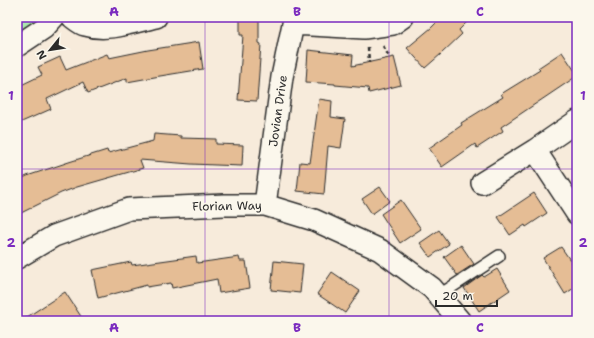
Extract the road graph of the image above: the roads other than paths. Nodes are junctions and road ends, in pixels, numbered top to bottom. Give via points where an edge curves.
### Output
1 (54, 17) edge
2 (72, 17) edge
3 (156, 17) edge
4 (403, 17) edge
5 (294, 20) edge
6 (17, 46) edge
7 (577, 121) edge
8 (535, 150) junction
9 (482, 183) dead end
10 (265, 205) junction
11 (577, 214) edge
12 (499, 256) dead end
13 (17, 258) edge
14 (438, 296) junction
15 (460, 321) edge

1 - 6 street via 44,28
2 - 3 street via 83,25 99,28
4 - 5 street via 393,24 364,28
5 - 10 street, Jovian Drive via 282,77
7 - 8 street
8 - 9 street
8 - 11 street
10 - 13 street, Florian Way via 129,209 54,236
10 - 14 street, Florian Way via 314,220 380,250 432,288
12 - 14 lane
14 - 15 street, Florian Way

